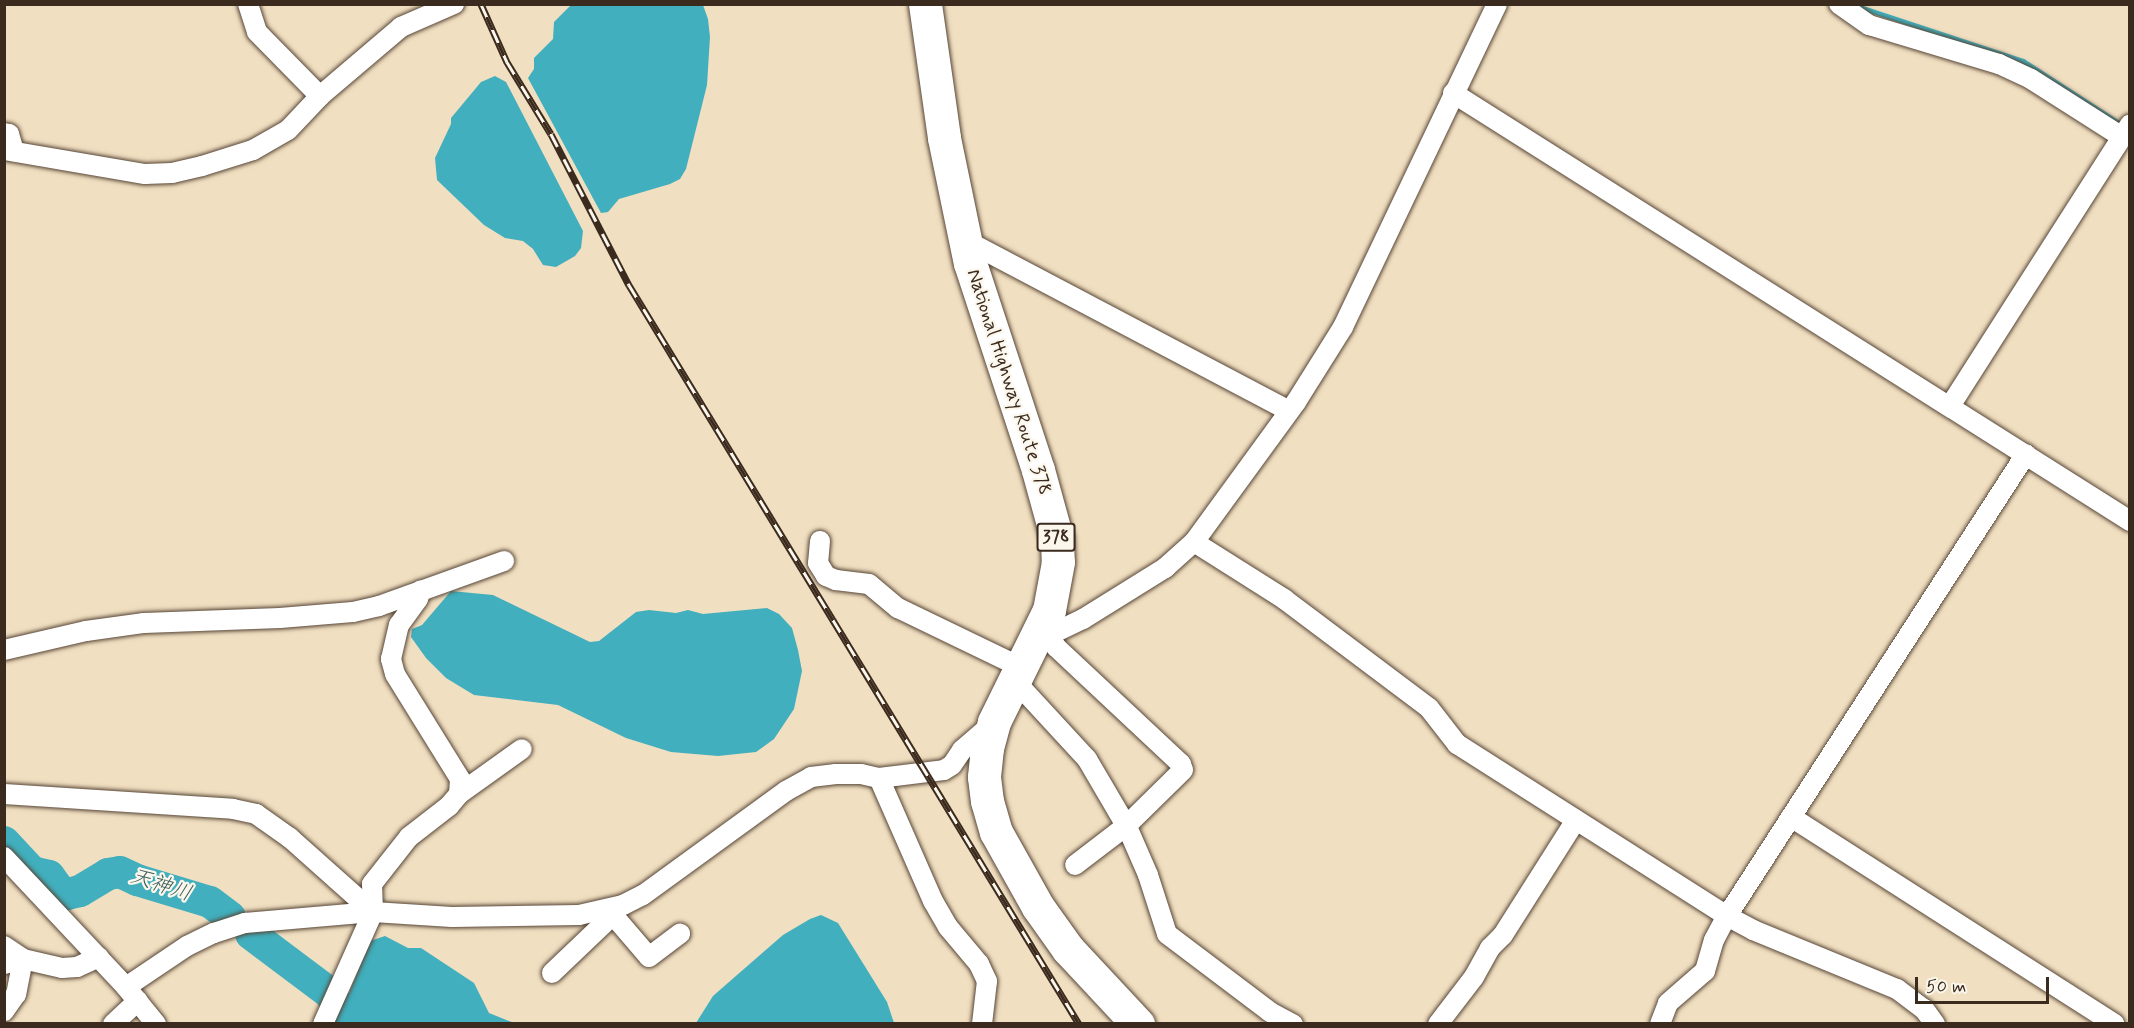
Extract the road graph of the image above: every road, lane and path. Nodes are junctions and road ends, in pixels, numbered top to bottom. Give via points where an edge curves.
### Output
1 (248, 4) edge
2 (454, 4) edge
3 (925, 4) edge
4 (1839, 4) edge
5 (1492, 6) edge
6 (1453, 93) junction
7 (320, 96) junction
8 (2125, 132) edge
9 (4, 133) edge
10 (9, 151) edge
11 (965, 240) junction
12 (1950, 406) junction
13 (1289, 411) junction
14 (2026, 454) junction
15 (2130, 521) edge
16 (820, 541) dead end
17 (1194, 542) junction
18 (504, 561) dead end
19 (421, 590) junction
20 (4, 650) edge
21 (1030, 657) junction
22 (994, 722) junction
23 (522, 749) dead end
24 (879, 778) junction
25 (4, 794) edge
26 (459, 794) junction
27 (1791, 817) junction
28 (1576, 820) junction
29 (1126, 826) junction
30 (4, 857) edge
31 (1075, 865) dead end
32 (612, 911) junction
33 (374, 912) junction
34 (1727, 916) junction
35 (680, 934) dead end
36 (4, 946) edge
37 (99, 957) junction
38 (14, 962) edge
39 (552, 973) dead end
40 (132, 994) junction
41 (4, 1011) edge
42 (113, 1023) edge
43 (156, 1023) edge
44 (323, 1023) edge
45 (982, 1023) edge
46 (1138, 1023) edge
47 (1293, 1023) edge
48 (1437, 1023) edge
49 (1660, 1023) edge
50 (1935, 1023) edge
51 (2115, 1023) edge

1 - 7 street via 257,32
2 - 7 street via 401,27
3 - 11 highway, National Highway Route 378 / 378 via 944,138
4 - 8 street via 1869,25 1999,64
5 - 6 street
6 - 12 street
6 - 13 street via 1343,327
7 - 10 street via 288,130 270,142 171,173 145,174
8 - 12 street
9 - 10 street via 9,134
11 - 13 street
11 - 21 highway, National Highway Route 378 / 378 via 1057,539 1058,562 1051,599
12 - 14 street
13 - 17 street
14 - 15 street
14 - 27 street
16 - 21 street via 818,563 826,576 869,584 898,608
17 - 21 street via 1165,568
17 - 28 street via 1284,600 1429,708 1457,744
18 - 19 street
19 - 20 street via 353,612 144,623 86,631
19 - 26 street via 399,625 391,659 395,674 460,779
21 - 22 highway, National Highway Route 378 / 378
21 - 29 street
21 - 29 street via 1056,647 1181,764 1183,770
22 - 24 street via 944,770
22 - 46 highway, National Highway Route 378 / 378 via 984,777 996,832 1038,907 1068,949
23 - 26 street
24 - 32 street via 861,774 811,777 643,895
24 - 45 street via 933,901 987,981
25 - 33 street via 233,809 256,814 290,838
26 - 33 street via 409,837 372,884
27 - 34 street
27 - 51 street
28 - 34 street
28 - 48 street via 1503,935
29 - 31 street
29 - 47 street via 1148,875 1167,934 1270,1012
30 - 37 street
32 - 33 street via 452,917
32 - 35 street via 649,957
32 - 39 street
33 - 40 street via 245,922 187,946
33 - 44 street
34 - 49 street via 1714,940 1705,971 1668,1003
34 - 50 street via 1897,989 1924,1009
36 - 38 street
37 - 38 street via 62,968
37 - 40 street
38 - 41 street via 16,993
40 - 42 street
40 - 43 street

